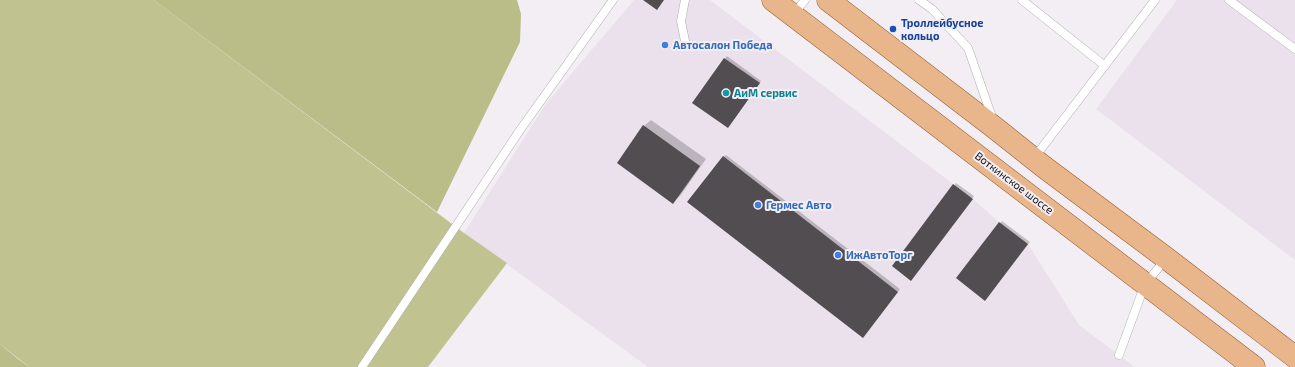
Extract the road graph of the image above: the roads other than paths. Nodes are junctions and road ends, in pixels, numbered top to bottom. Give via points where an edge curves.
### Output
1 (613, 0) edge
2 (685, 0) edge
3 (773, 0) edge
4 (828, 0) edge
5 (919, 0) edge
6 (1022, 0) edge
7 (1155, 0) edge
8 (1229, 0) edge
9 (799, 7) edge
10 (685, 41) dead end
11 (1295, 49) edge
12 (1105, 66) junction
13 (995, 128) junction
14 (1034, 159) junction
15 (1166, 258) junction
16 (1145, 284) junction
17 (1119, 355) dead end
18 (1295, 357) edge
19 (362, 367) edge
20 (1254, 367) edge

1 - 19 lane via 520,130
2 - 10 lane via 681,22
3 - 9 main road, Воткинское шоссе
4 - 13 main road
5 - 13 lane via 932,9 968,48
6 - 12 lane
7 - 12 lane
8 - 11 lane
9 - 16 main road, Воткинское шоссе
12 - 14 lane
13 - 14 main road
14 - 15 main road
15 - 16 lane
15 - 18 main road
16 - 17 lane
16 - 20 main road, Воткинское шоссе

